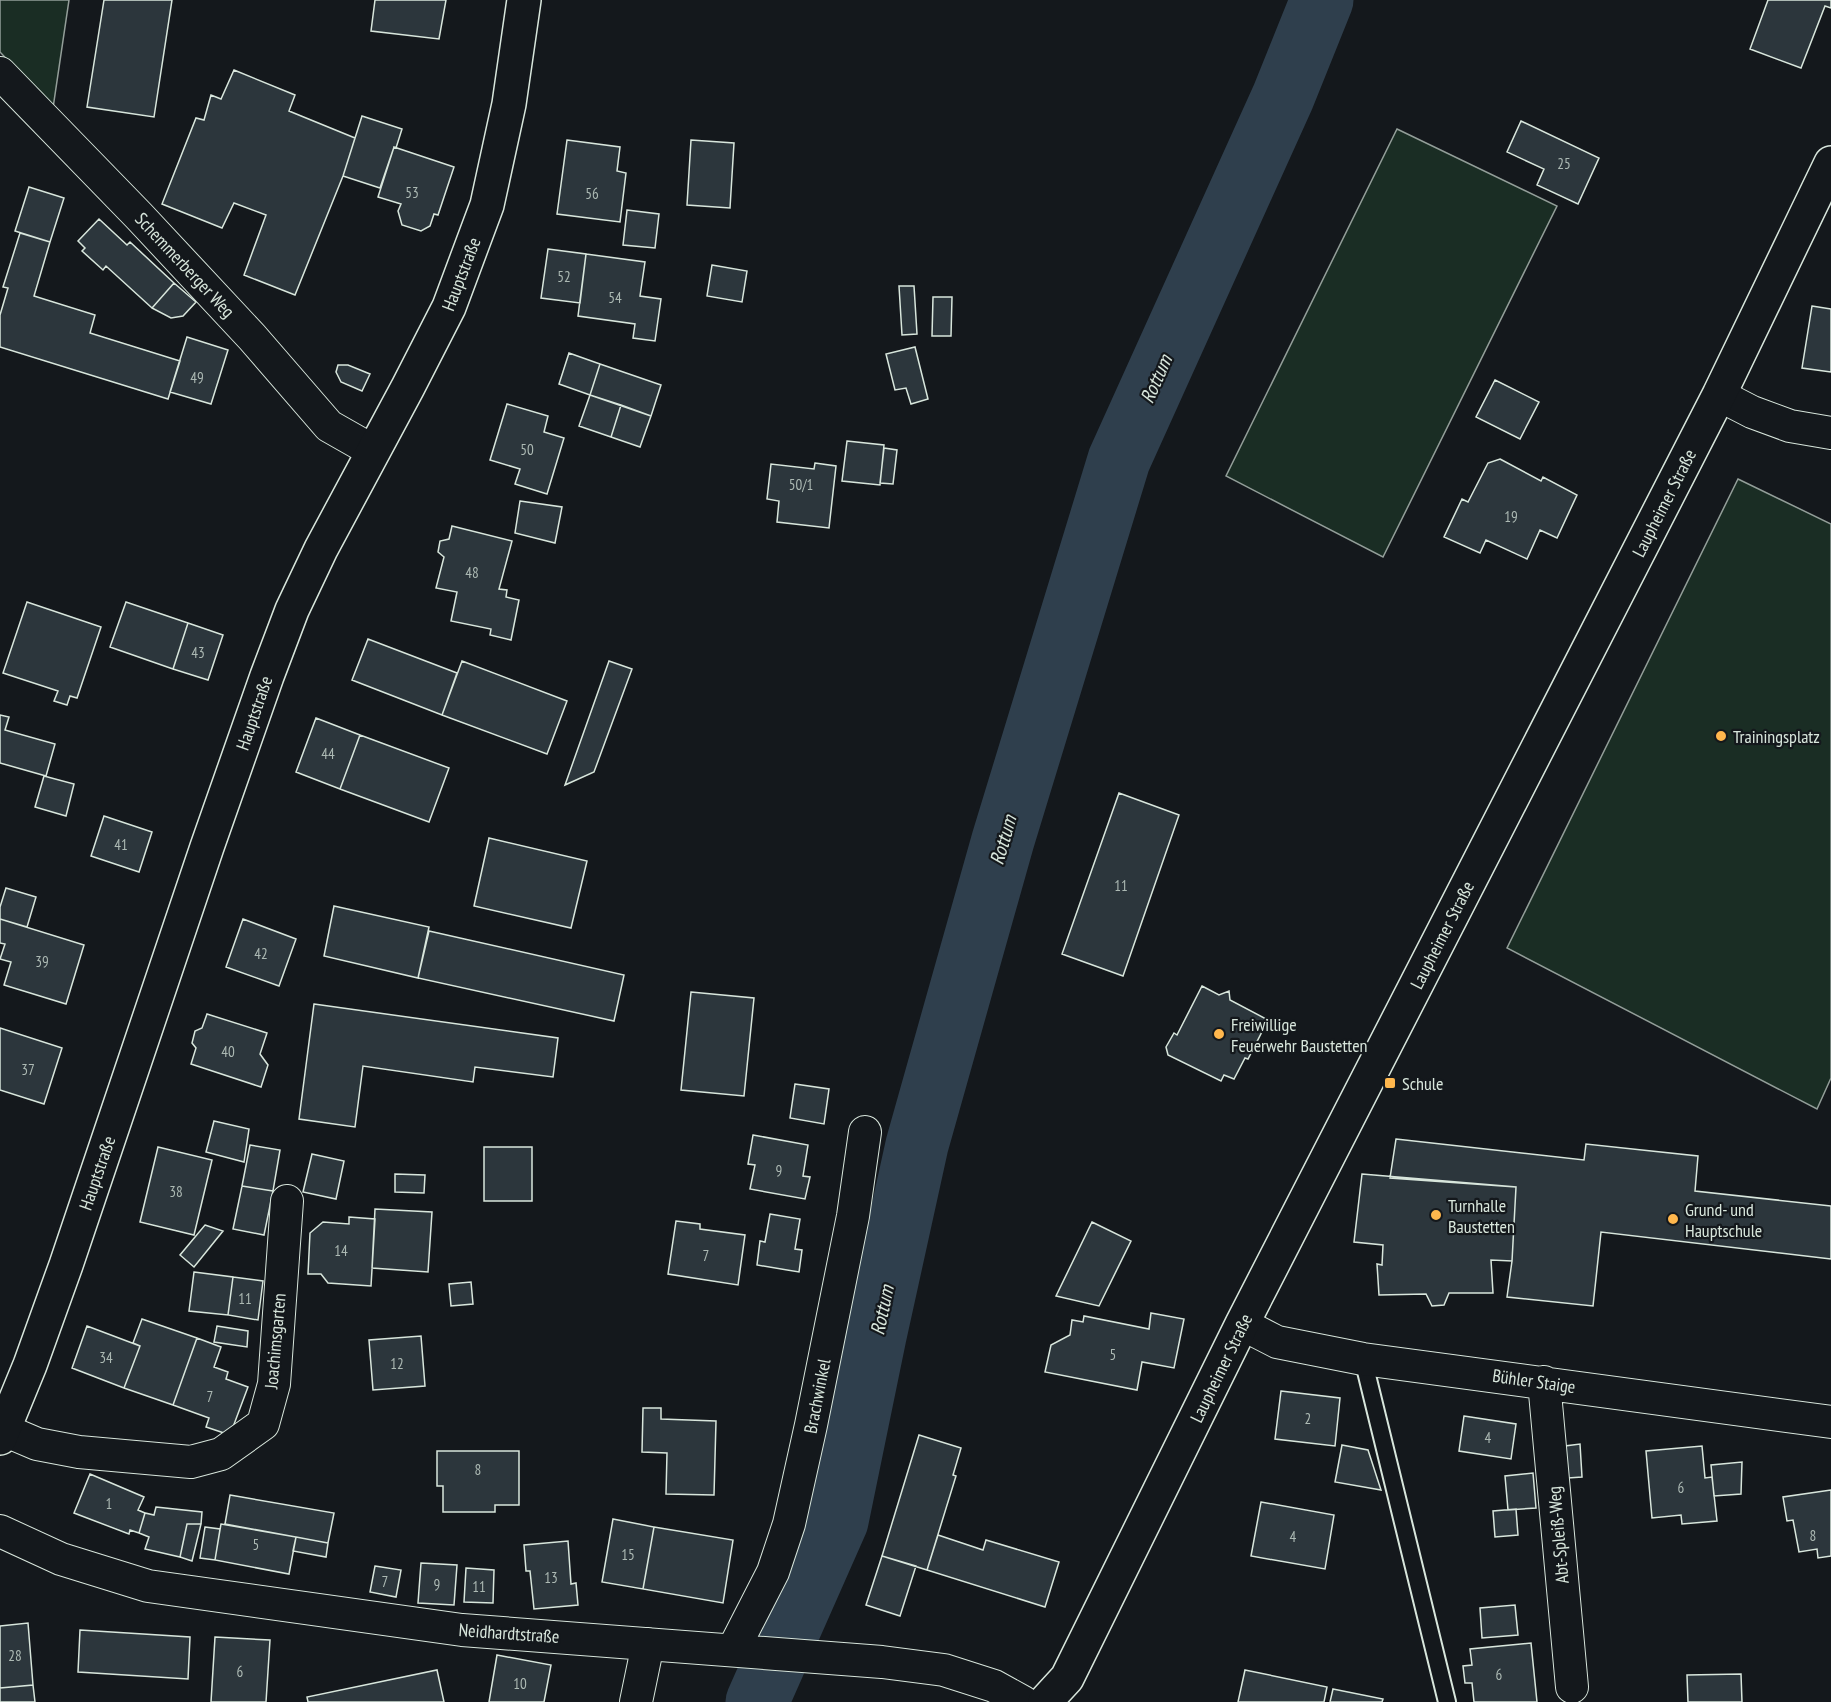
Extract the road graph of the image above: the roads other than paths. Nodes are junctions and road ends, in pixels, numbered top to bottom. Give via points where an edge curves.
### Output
1 (524, 0) edge
2 (0, 73) edge
3 (1831, 163) edge
4 (1719, 395) junction
5 (1831, 433) edge
6 (373, 451) junction
7 (865, 1131) dead end
8 (287, 1201) dead end
9 (1242, 1324) junction
10 (1363, 1359) junction
11 (1544, 1382) junction
12 (1831, 1422) edge
13 (2, 1434) edge
14 (0, 1531) edge
15 (648, 1644) junction
16 (742, 1650) junction
17 (1572, 1687) dead end
18 (636, 1702) edge
19 (1023, 1702) edge
20 (1046, 1702) edge
21 (1448, 1702) edge

1 - 6 street, Hauptstraße via 509,104 488,205 449,307
2 - 6 street, Schemmerberger Weg via 244,328 329,426
3 - 4 street, Laupheimer Straße
4 - 5 street via 1790,426
4 - 9 street, Laupheimer Straße
6 - 13 street, Hauptstraße via 292,610 267,676 66,1265
7 - 16 street, Brachwinkel via 850,1227 789,1524
8 - 13 street, Joachimsgarten via 274,1384 262,1424 221,1454 191,1462 79,1452
9 - 10 street, Bühler Staige via 1277,1342
9 - 20 street, Laupheimer Straße via 1067,1678
10 - 11 street, Bühler Staige
10 - 21 lane
11 - 12 street, Bühler Staige
11 - 17 street, Abt-Spleiß-Weg
14 - 15 street, Neidhardtstraße via 61,1559 148,1587 462,1630
15 - 16 street, Neidhardtstraße
15 - 18 street
16 - 19 street, Neidhardtstraße via 944,1670 994,1686

